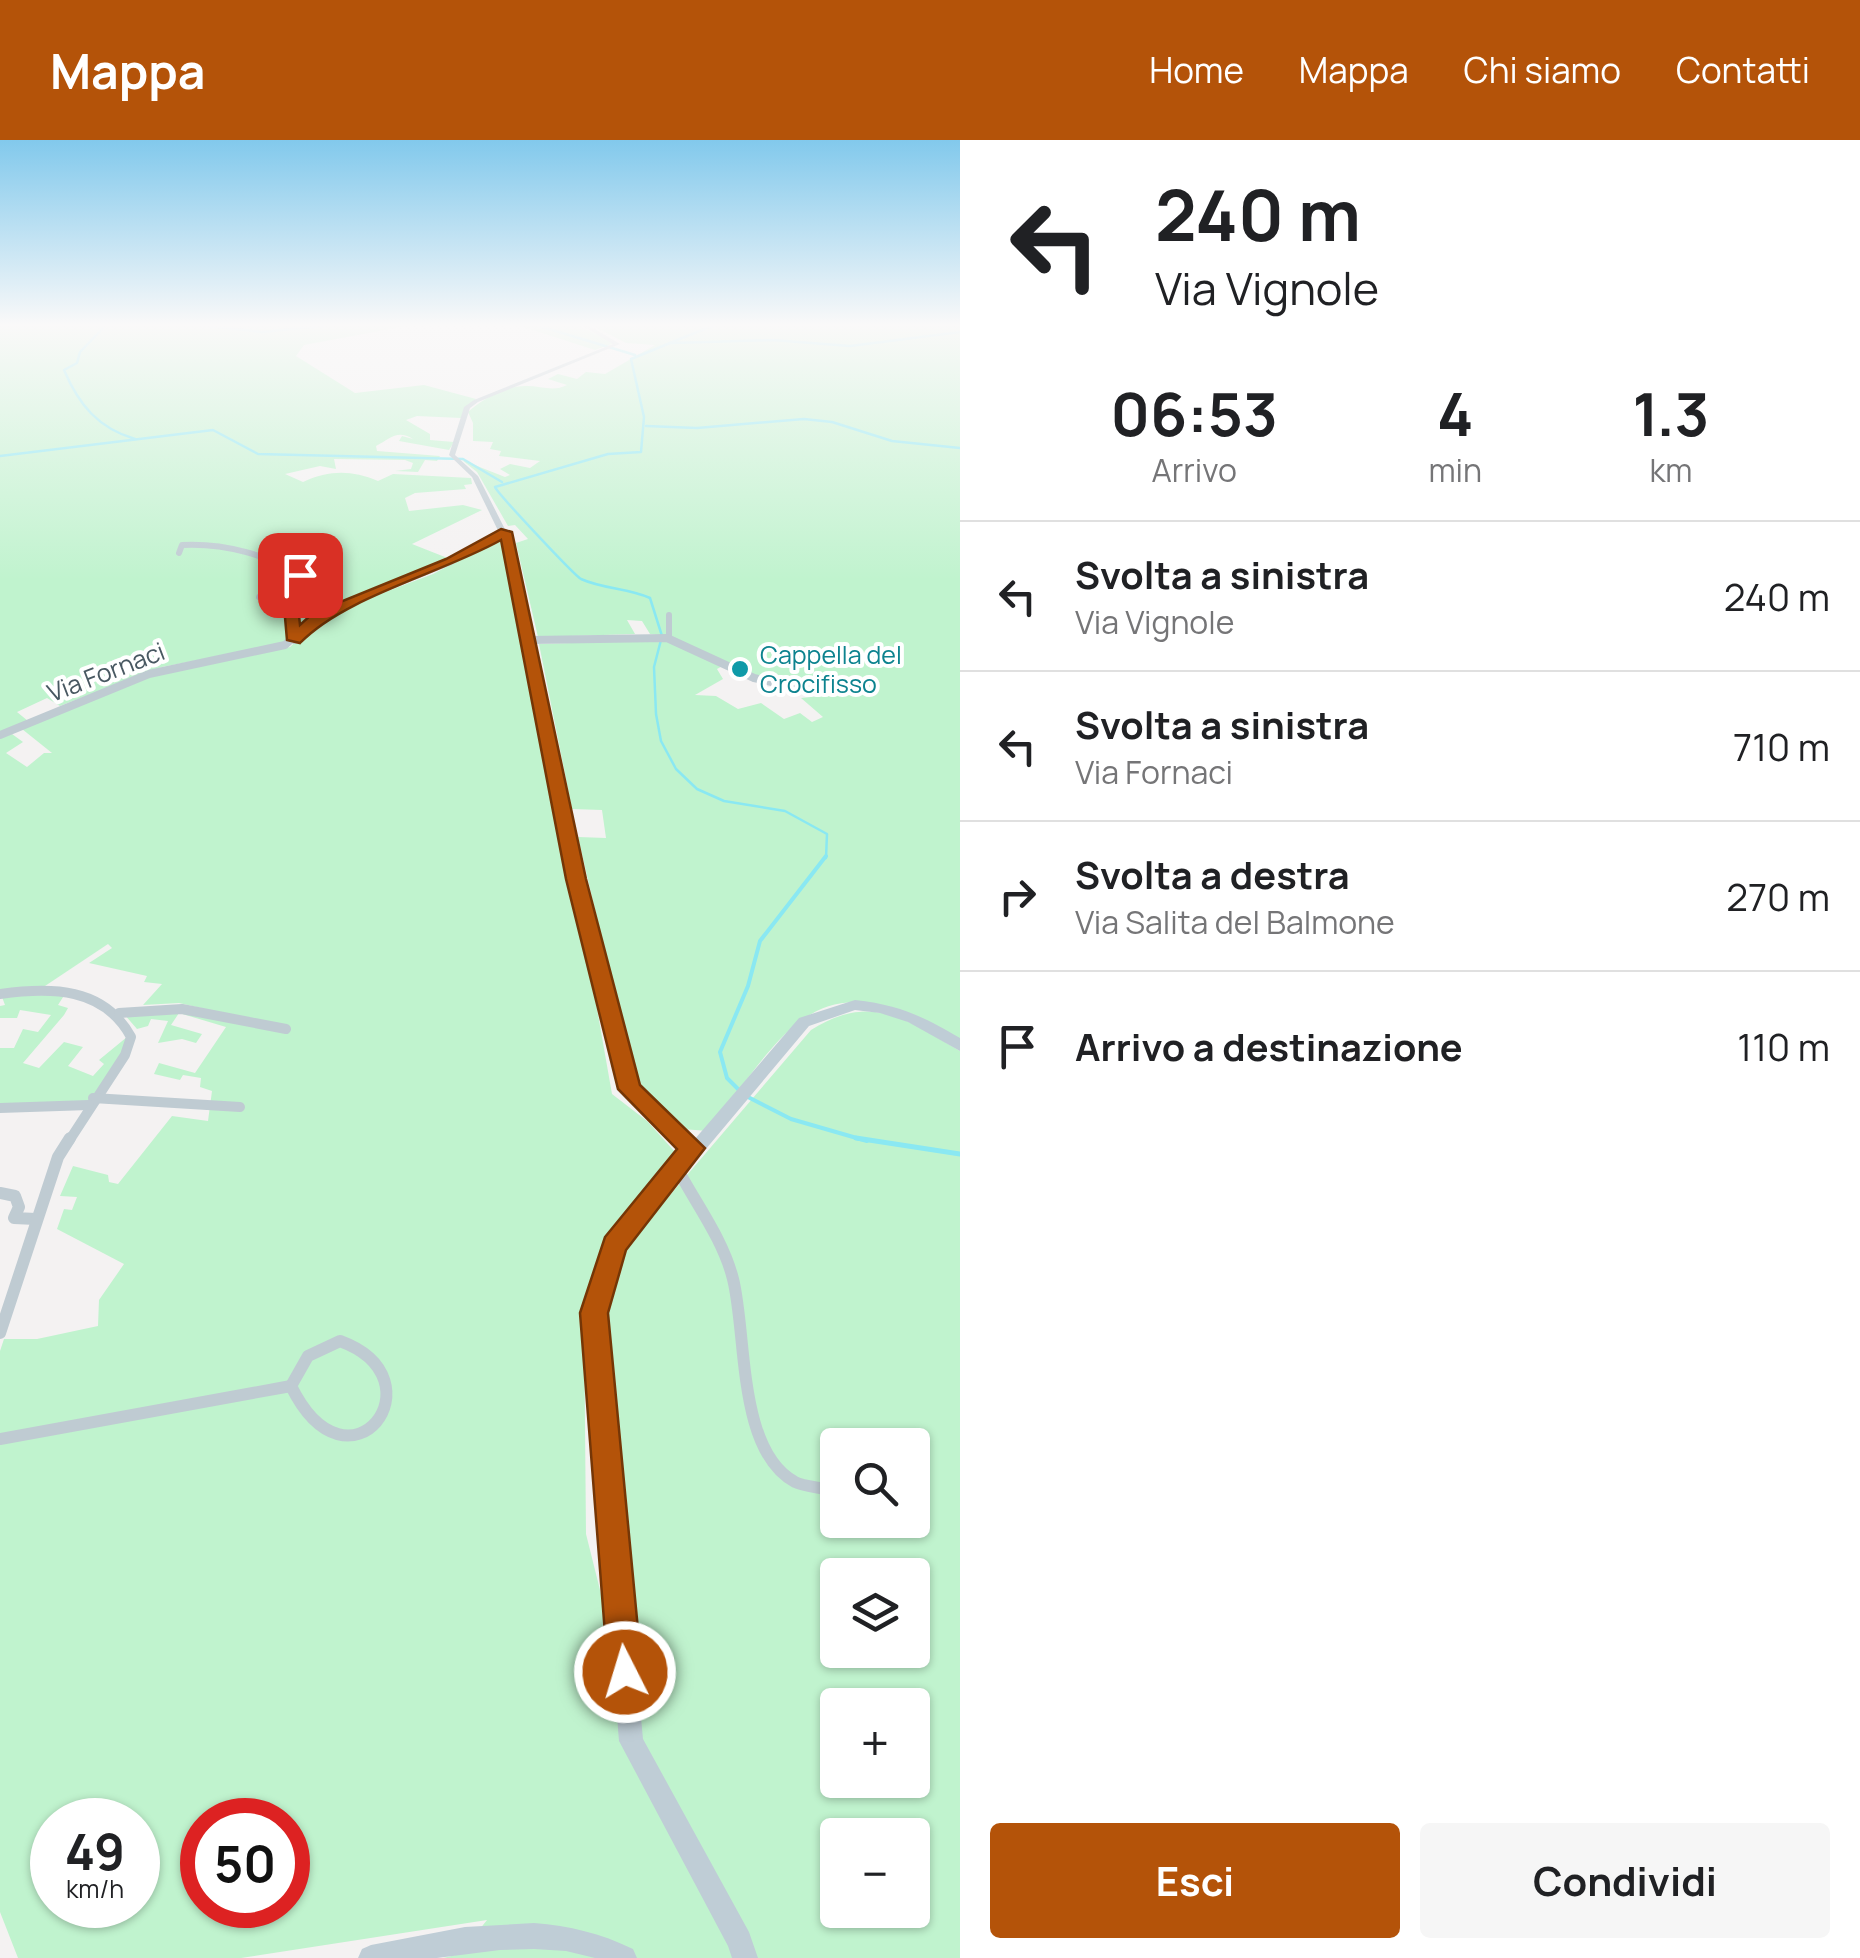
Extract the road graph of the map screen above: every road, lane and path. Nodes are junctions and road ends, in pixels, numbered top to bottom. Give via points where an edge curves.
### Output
1 (466, 410) edge
2 (506, 532) junction
3 (179, 553) dead end
4 (259, 597) dead end
5 (291, 606) junction
6 (670, 614) dead end
7 (668, 638) junction
8 (294, 640) junction
9 (530, 640) junction
10 (798, 688) dead end
11 (0, 734) edge
12 (0, 994) edge
13 (120, 1013) junction
14 (286, 1029) dead end
15 (960, 1045) edge
16 (91, 1101) junction
17 (240, 1107) dead end
18 (0, 1108) edge
19 (693, 1148) junction
20 (677, 1168) junction
21 (0, 1192) edge
22 (36, 1219) junction
23 (0, 1333) edge
24 (291, 1386) junction
25 (0, 1439) edge
26 (820, 1489) edge
27 (372, 1958) edge
28 (624, 1958) edge
29 (745, 1958) edge

1 - 2 street via 452,456 475,476
2 - 8 street, Via Fornaci via 318,616
2 - 9 street
3 - 5 street via 182,545 201,544 284,567 303,581
4 - 5 street
5 - 8 street
6 - 7 street
7 - 9 street
7 - 10 street via 754,678
8 - 11 street, Via Fornaci via 149,674
9 - 19 street via 576,879 629,1089
12 - 13 street via 47,987
13 - 14 street via 176,1006
13 - 16 street via 132,1037
15 - 19 main road via 913,1018 855,1005 804,1022
16 - 17 street
16 - 18 street
16 - 22 street via 58,1157
19 - 20 main road
20 - 26 street via 734,1278 761,1443 796,1482
20 - 29 main road via 614,1245 594,1313 619,1606 631,1741
21 - 22 street via 15,1196 14,1218
22 - 23 street
24 - 24 street via 310,1420 347,1436 367,1432 380,1420 386,1398 374,1358 340,1341 305,1357
24 - 25 street
27 - 28 main road via 525,1936 592,1944

